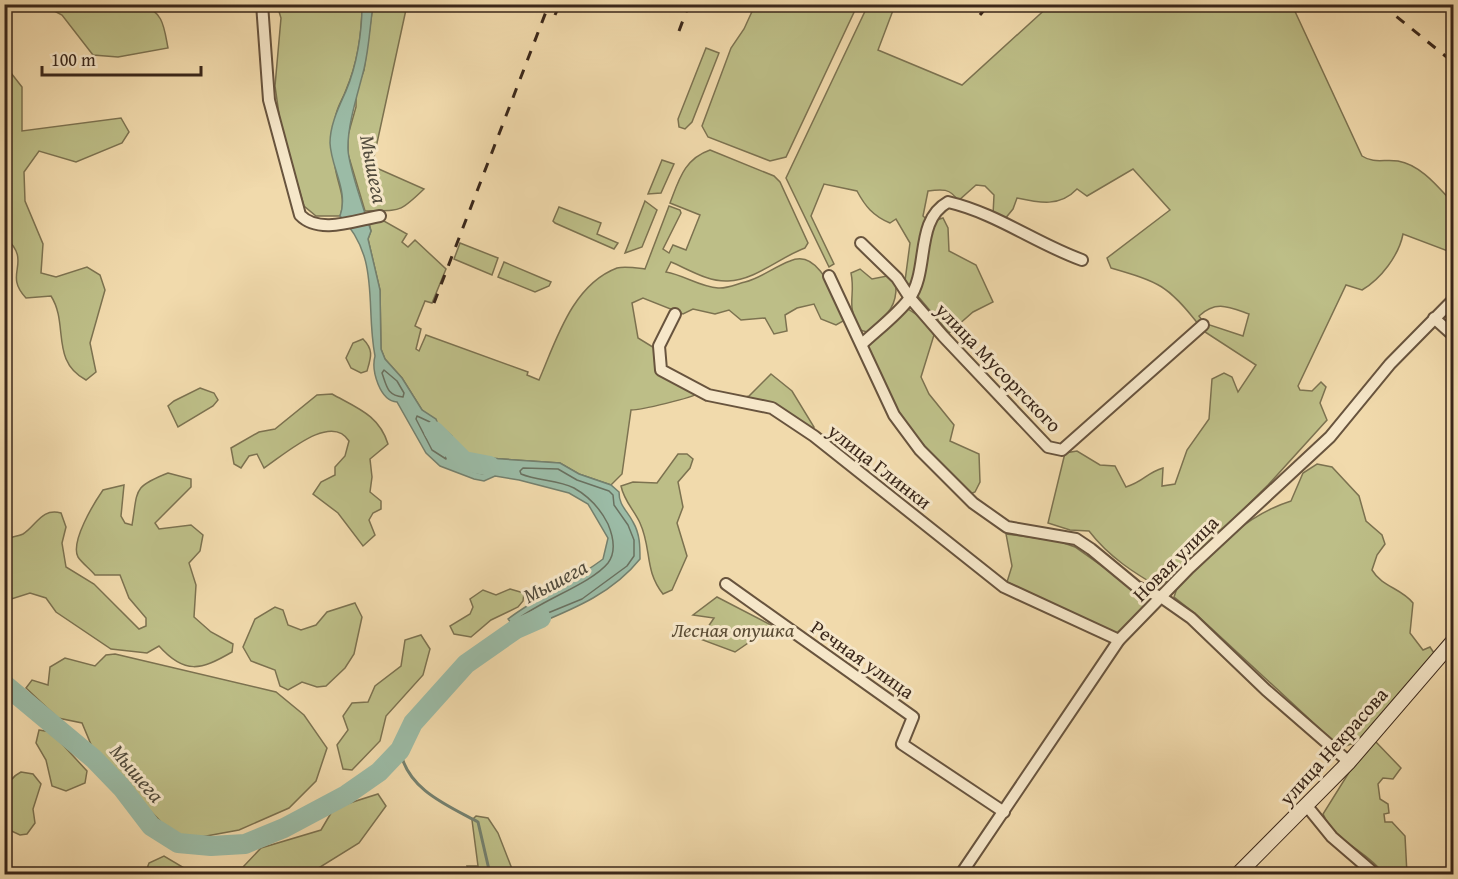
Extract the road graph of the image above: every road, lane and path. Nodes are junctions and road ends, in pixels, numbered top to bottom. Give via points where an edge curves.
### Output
1 (262, 4) edge
2 (380, 216) dead end
3 (861, 243) dead end
4 (1082, 260) dead end
5 (829, 276) dead end
6 (910, 298) junction
7 (1454, 299) edge
8 (675, 314) dead end
9 (1434, 318) junction
10 (1203, 325) dead end
11 (1454, 336) edge
12 (862, 344) junction
13 (726, 584) dead end
14 (1161, 597) junction
15 (1119, 640) junction
16 (1454, 640) edge
17 (1348, 762) junction
18 (1306, 805) junction
19 (1004, 812) junction
20 (961, 874) edge
21 (1238, 874) edge
22 (1375, 874) edge

1 - 2 street via 269,100 296,206 307,222 319,226
3 - 6 street, улица Мусоргского
4 - 6 street via 948,202 933,216 918,281
5 - 12 street
6 - 10 street, улица Мусоргского via 1048,447 1062,450
6 - 12 street
7 - 9 street, Новая улица
8 - 15 street, улица Глинки via 659,346 661,370 708,395 772,408 814,436 1004,587
9 - 11 street
9 - 14 street, Новая улица via 1330,437
12 - 14 street via 894,415 920,450 973,503 1007,527 1076,539 1137,587
13 - 19 street, Речная улица via 913,717 902,744
14 - 15 street, Новая улица
14 - 17 street via 1191,618
15 - 19 street, Новая улица
16 - 17 main road, улица Некрасова
17 - 18 main road, улица Некрасова
18 - 21 main road, улица Некрасова
18 - 22 street via 1332,837
19 - 20 street, Новая улица

